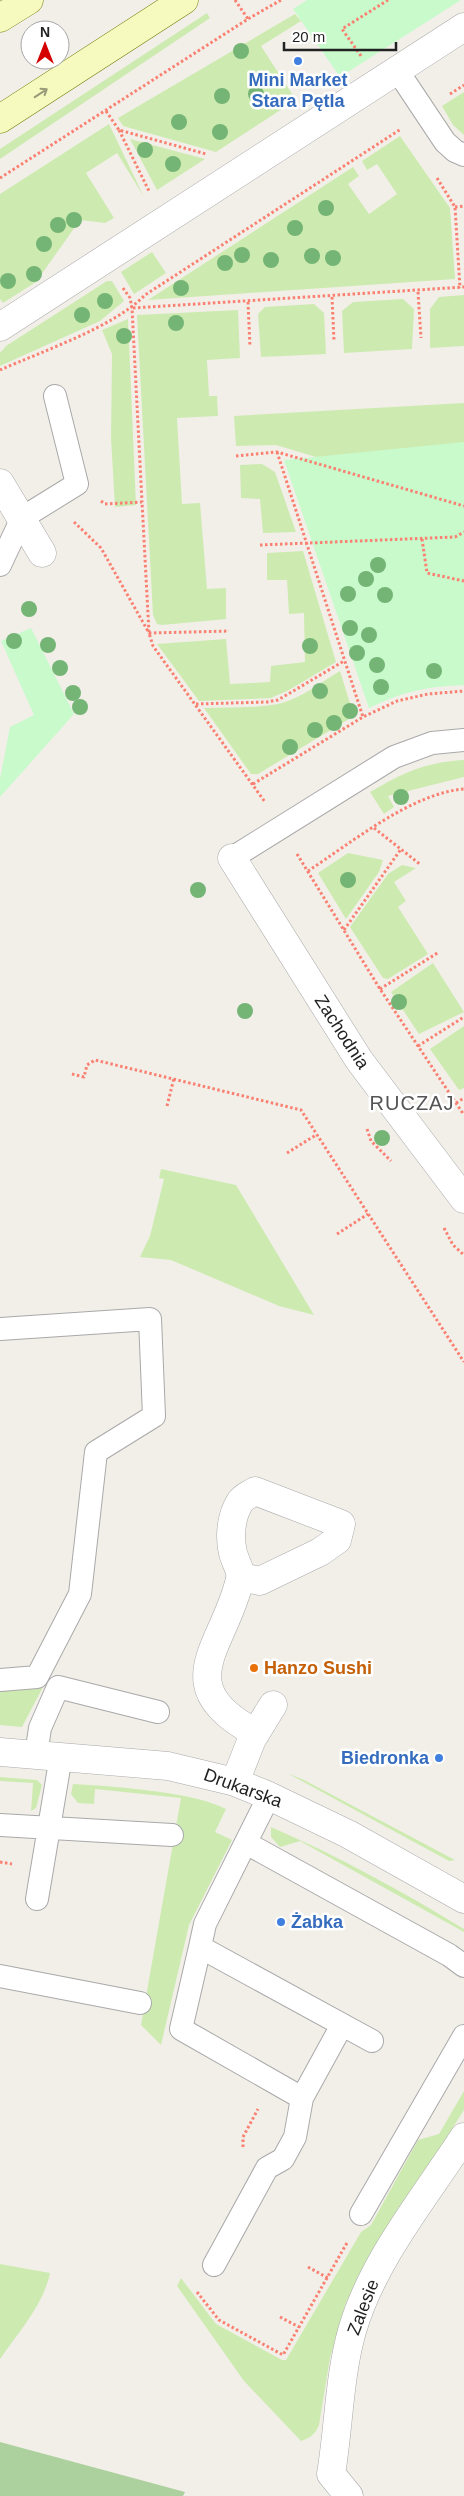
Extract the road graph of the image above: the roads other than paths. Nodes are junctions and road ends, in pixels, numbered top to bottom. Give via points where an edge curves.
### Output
1 (29, 0) edge
2 (184, 0) edge
3 (0, 18) edge
4 (464, 27) edge
5 (397, 70) junction
6 (0, 119) edge
7 (464, 155) edge
8 (0, 327) edge
9 (55, 396) dead end
10 (0, 483) edge
11 (22, 518) junction
12 (42, 553) dead end
13 (0, 565) edge
14 (464, 740) edge
15 (232, 858) joint
16 (464, 1199) edge
17 (0, 1329) edge
18 (241, 1577) dead end
19 (0, 1680) edge
20 (273, 1705) dead end
21 (158, 1712) dead end
22 (256, 1733) junction
23 (0, 1752) edge
24 (49, 1756) junction
25 (235, 1782) junction
26 (269, 1796) junction
27 (0, 1825) edge
28 (49, 1828) junction
29 (172, 1835) dead end
30 (246, 1843) junction
31 (37, 1899) dead end
32 (464, 1899) edge
33 (200, 1947) junction
34 (464, 1966) edge
35 (0, 1976) edge
36 (140, 2003) dead end
37 (342, 2025) junction
38 (464, 2036) edge
39 (372, 2042) dead end
40 (302, 2098) junction
41 (464, 2137) edge
42 (361, 2214) dead end
43 (214, 2265) dead end
44 (349, 2496) edge

1 - 3 main road
6 -> 2 main road
4 - 5 street
5 - 7 lane via 445,142
5 - 8 street
9 - 11 lane via 77,484
10 - 11 street
11 - 12 street
11 - 13 lane
14 - 15 lane via 432,743 394,757
15 - 16 street, Zachodnia via 359,1060
17 - 19 lane via 150,1319 154,1416 96,1452 80,1594 38,1677
18 - 22 street via 209,1661 207,1679 220,1709
20 - 22 street
21 - 24 lane via 58,1687 40,1728
22 - 25 street
23 - 24 street, Drukarska
24 - 25 street, Drukarska via 168,1766
24 - 28 lane
25 - 26 street, Drukarska
26 - 30 lane
26 - 32 street, Drukarska via 348,1834
27 - 28 lane
28 - 29 lane
28 - 31 lane
30 - 33 lane via 206,1924
30 - 34 lane
33 - 37 lane
33 - 40 lane via 180,2029
35 - 36 lane via 24,1972
37 - 39 lane
37 - 40 lane
38 - 42 lane via 433,2074
40 - 43 lane via 295,2137 283,2159 266,2168
41 - 44 street, Zalesie via 375,2275 353,2329 342,2384 331,2474

